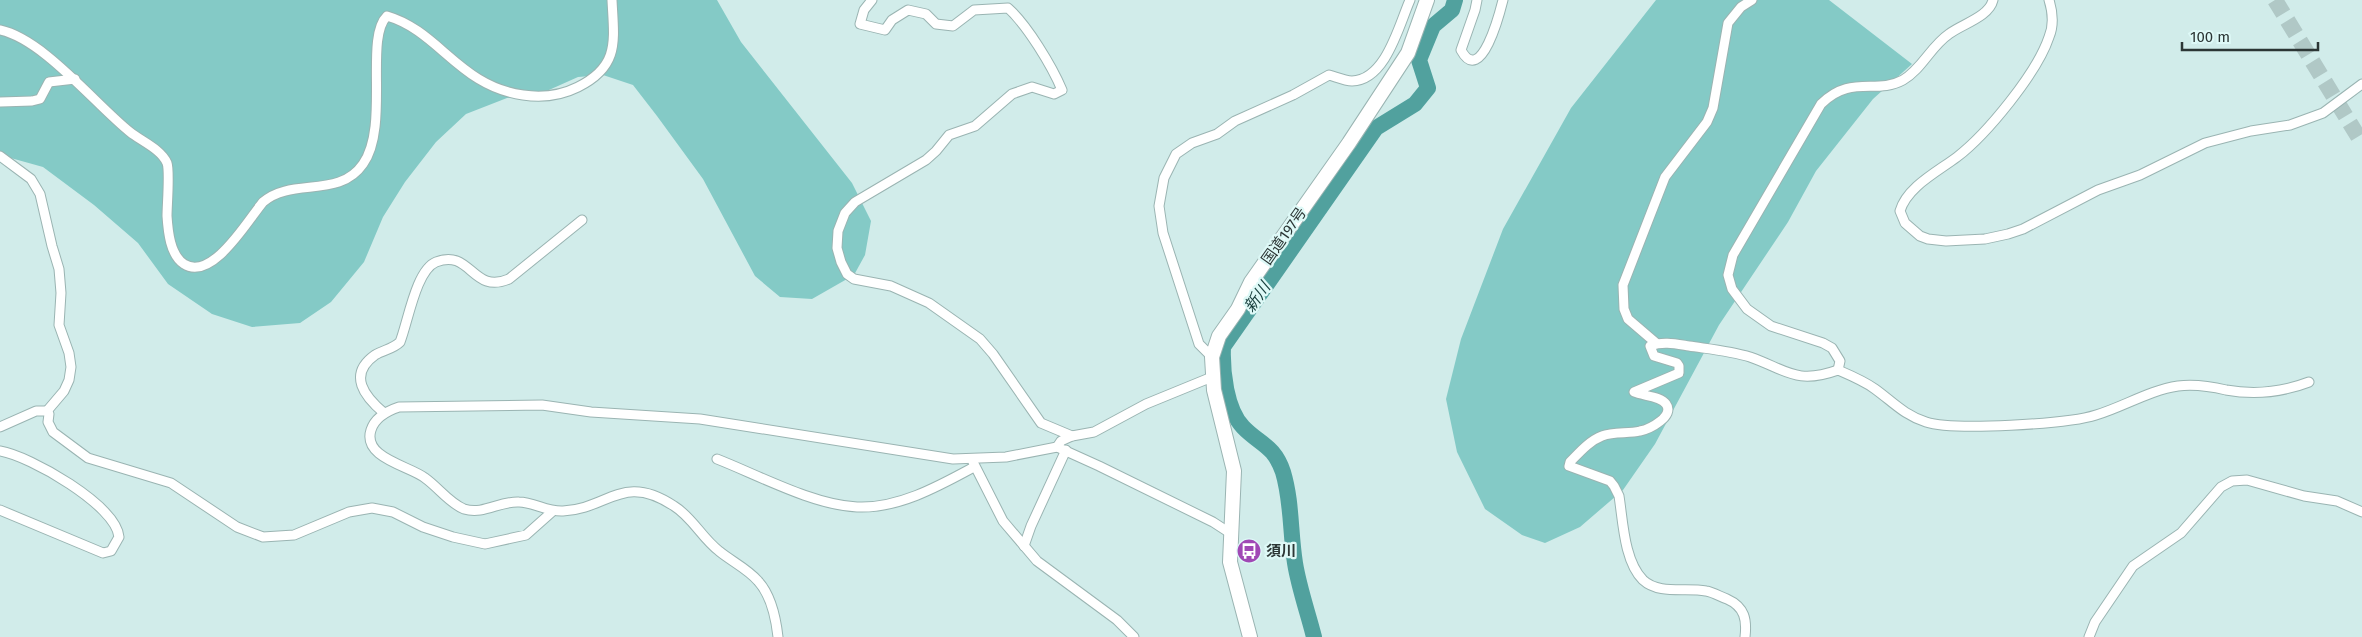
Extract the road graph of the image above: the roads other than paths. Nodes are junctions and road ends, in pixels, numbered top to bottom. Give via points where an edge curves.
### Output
1 (612, 0) edge
2 (872, 0) edge
3 (1410, 0) edge
4 (1427, 0) edge
5 (1477, 0) edge
6 (1503, 0) edge
7 (1752, 0) edge
8 (1993, 0) edge
9 (2049, 0) edge
10 (0, 30) edge
11 (75, 79) junction
12 (2362, 84) edge
13 (0, 102) edge
14 (0, 156) edge
15 (582, 220) dead end
16 (1656, 344) junction
17 (1212, 357) junction
18 (1838, 370) junction
19 (1212, 377) junction
20 (2308, 382) dead end
21 (47, 411) junction
22 (384, 413) junction
23 (0, 426) edge
24 (1072, 436) junction
25 (1062, 449) junction
26 (0, 451) edge
27 (717, 459) dead end
28 (973, 463) junction
29 (0, 510) edge
30 (553, 511) junction
31 (2362, 512) edge
32 (1233, 535) junction
33 (1024, 546) junction
34 (778, 637) edge
35 (1134, 637) edge
36 (1250, 637) edge
37 (1745, 637) edge
38 (2089, 637) edge

1 - 11 street via 614,44 601,72 563,94 550,96 508,93 488,86 399,20 387,16 382,20 378,34 378,114 371,147 363,164 340,182 319,188 282,191 270,196 220,256 199,268 181,263 171,242 167,218 168,164 105,111
2 - 24 street via 864,10 860,24 884,30 892,20 908,10 926,14 936,24 953,26 974,10 1008,8 1033,39 1062,90 1054,94 1032,87 1012,94 975,126 949,135 926,160 855,202 838,230 837,248 841,262 847,274 854,279 891,286 929,303 980,339 1041,423
3 - 17 street via 1380,67 1368,76 1352,81 1329,75 1176,154 1164,178 1159,206 1163,233 1199,344
4 - 17 highway, 国道197号 via 1408,52 1349,143 1251,282 1238,309 1219,336
5 - 6 street via 1461,50 1470,60 1478,58 1487,48
7 - 16 street via 1741,7 1728,23 1713,108 1665,177 1623,285 1624,309 1628,319
8 - 18 street via 1992,6 1948,34 1902,80 1849,88 1832,94 1821,104 1733,255 1728,276 1732,289 1747,309 1771,326 1832,348 1840,361
9 - 12 street via 2053,13 2050,37 2041,56 2002,112 1982,134 1929,177 1902,204 1900,211 1905,223 1920,236 1946,241 1984,239 2023,229 2098,190 2140,175 2205,142 2290,125 2323,114
10 - 11 street via 10,32 35,48
11 - 13 street via 49,82 40,99 32,102
14 - 21 street via 23,172 40,194 59,268 59,325 71,367 64,391
15 - 22 street via 501,283 484,281 460,262 442,260 432,264 417,288 400,342 370,360 361,377 360,385 368,400
16 - 18 street via 1670,343 1743,356 1802,378
16 - 37 street via 1650,346 1654,356 1677,363 1678,373 1634,392 1662,400 1667,405 1666,416 1641,431 1603,435 1591,441 1569,466 1610,481 1614,486 1632,562 1641,578 1657,588 1707,591 1731,601 1744,614
17 - 19 highway, 国道197号
18 - 20 street via 1861,379 1907,415 1928,423 1953,426 2047,422 2093,416 2176,386 2206,384 2227,390 2270,392
19 - 24 street via 1146,404 1094,432
19 - 32 highway, 国道197号 via 1234,471
21 - 23 street via 36,411
21 - 30 street via 52,432 88,458 171,483 237,526 263,538 294,535 349,512 372,508 393,512 453,537 485,544 526,534
22 - 28 street via 412,406 542,405 591,412 700,419
22 - 30 street via 370,432 373,447 384,458 425,478 455,504 479,511 518,502
24 - 25 street via 1061,441
25 - 28 street
25 - 32 street via 1213,522
25 - 33 street
26 - 29 street via 37,464 85,495 114,522 119,537 111,551 104,553
27 - 28 street via 807,495 858,507 913,496
28 - 33 street via 1003,521
30 - 34 street via 575,509 626,491 642,492 672,504 714,547 758,580 774,612
31 - 38 street via 2337,501 2304,496 2255,481 2232,481 2221,487 2181,532 2133,566 2095,622
32 - 36 highway, 国道197号 via 1230,562
33 - 35 street via 1037,561 1117,620

